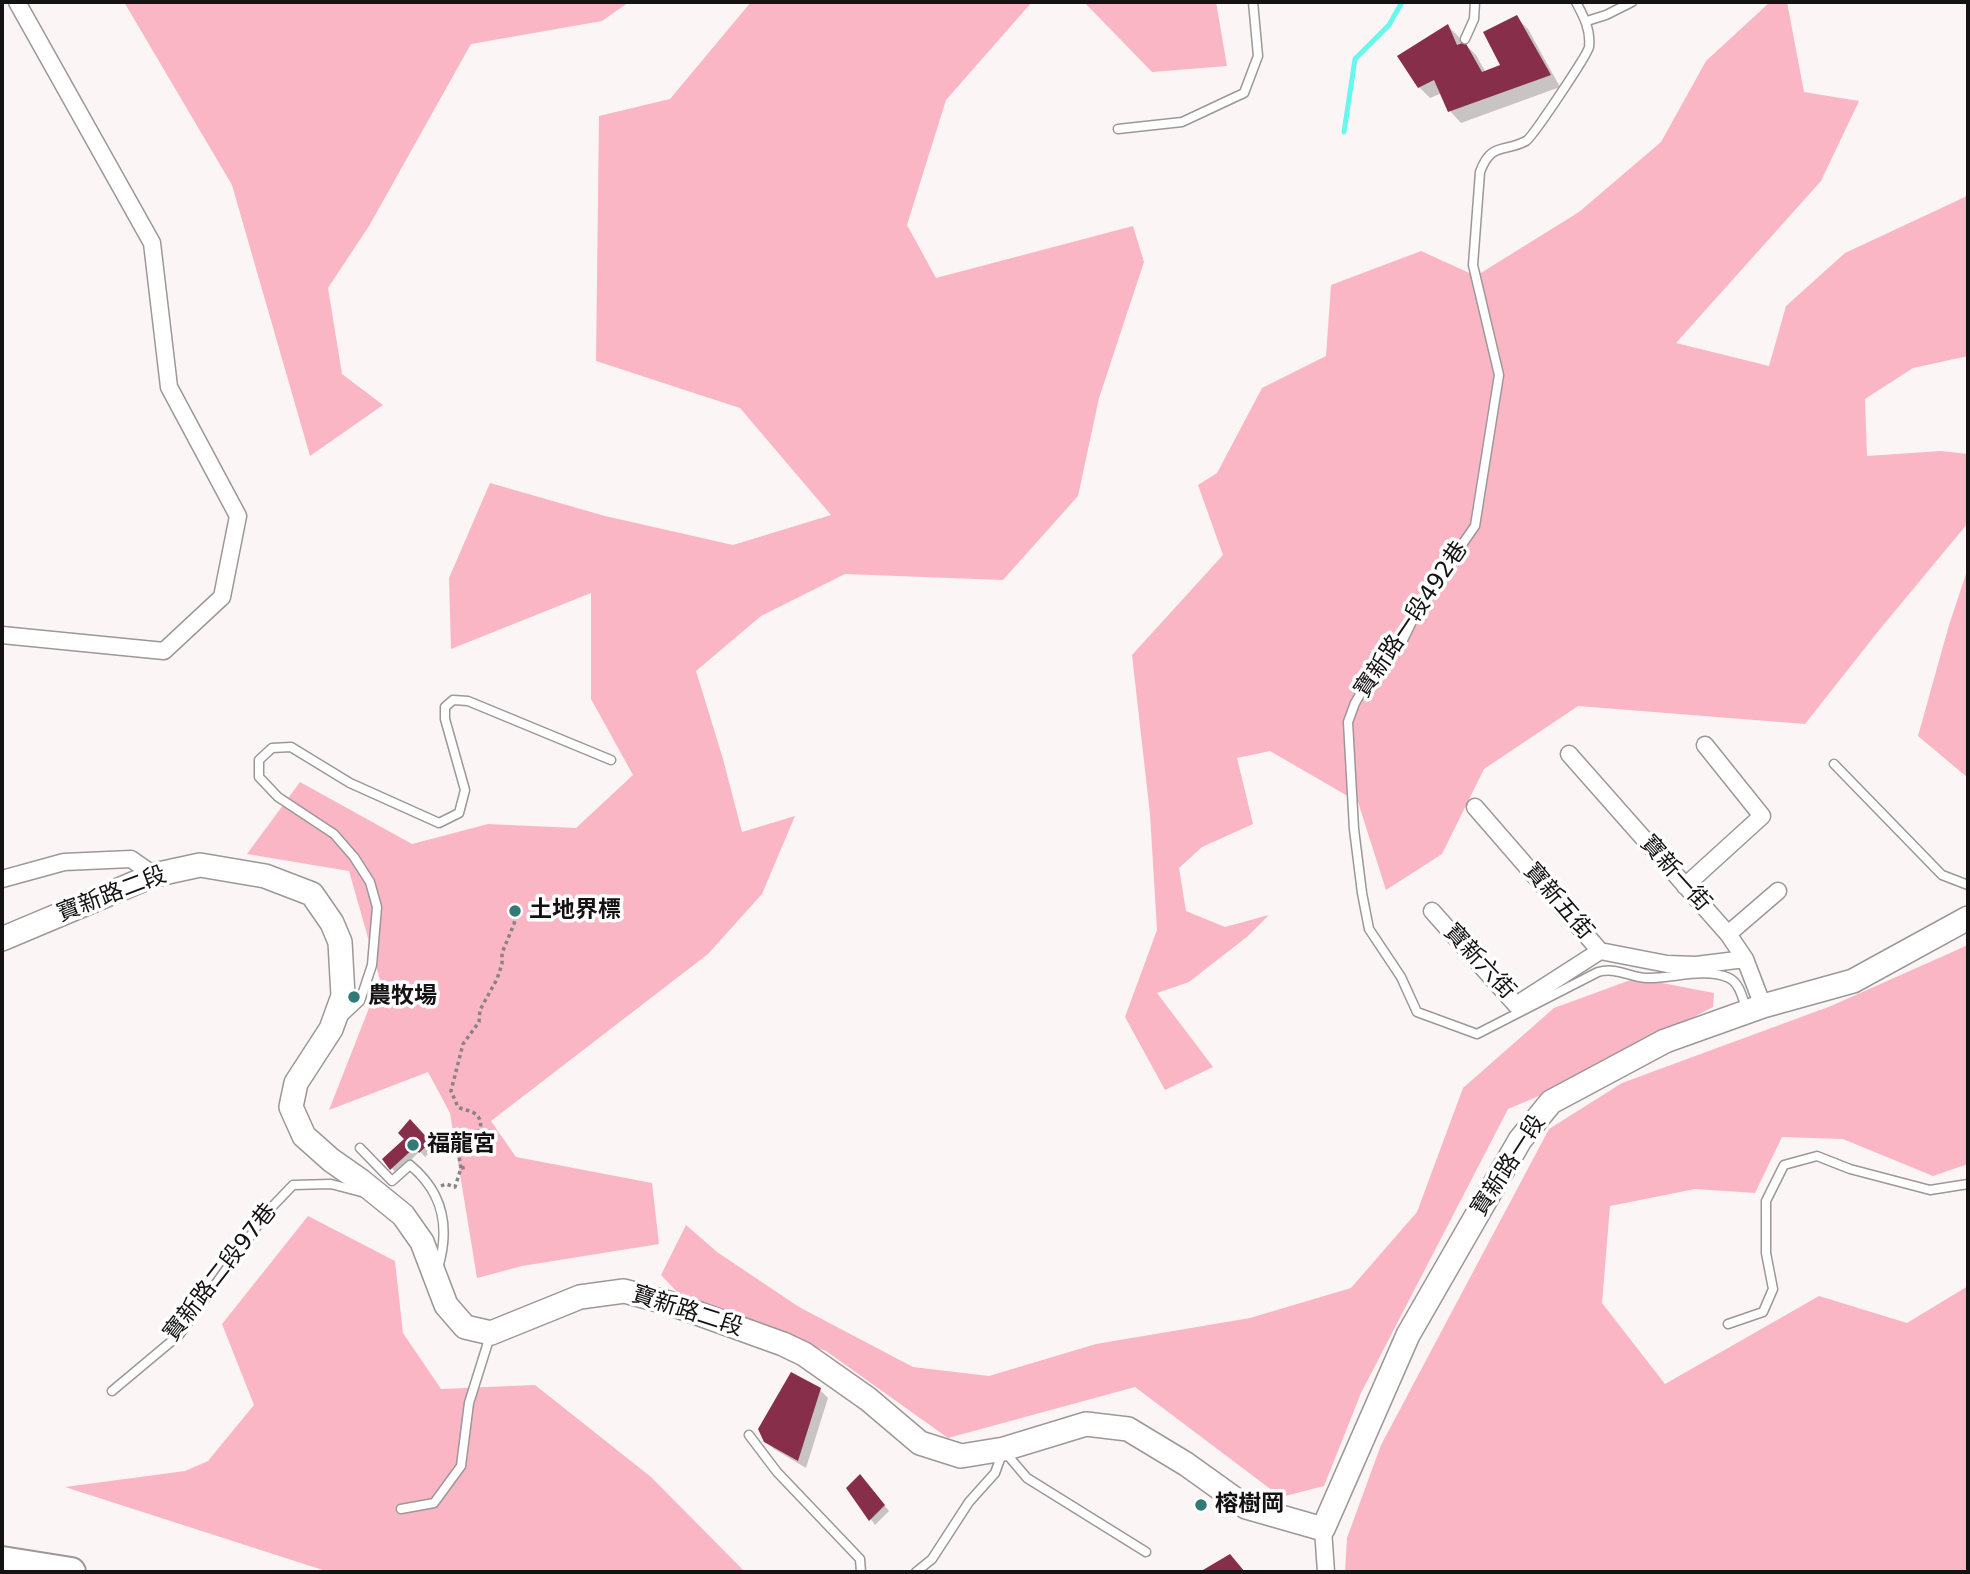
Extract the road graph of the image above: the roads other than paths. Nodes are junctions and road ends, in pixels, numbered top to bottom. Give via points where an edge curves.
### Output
1 (17, 2) edge
2 (1253, 2) edge
3 (1475, 2) edge
4 (1576, 2) edge
5 (1632, 2) edge
6 (1587, 21) junction
7 (1465, 39) dead end
8 (1118, 129) dead end
9 (2, 635) edge
10 (1705, 745) dead end
11 (1569, 754) dead end
12 (611, 760) dead end
13 (1834, 764) dead end
14 (1475, 807) dead end
15 (154, 875) junction
16 (2, 879) edge
17 (1968, 885) edge
18 (1685, 886) junction
19 (1778, 891) dead end
20 (1432, 911) dead end
21 (1968, 918) edge
22 (1728, 934) junction
23 (2, 939) edge
24 (1600, 951) junction
25 (1745, 959) junction
26 (1755, 1009) junction
27 (331, 1029) junction
28 (360, 1148) dead end
29 (1968, 1184) edge
30 (381, 1198) junction
31 (436, 1275) junction
32 (1728, 1324) dead end
33 (491, 1333) junction
34 (112, 1391) dead end
35 (749, 1435) dead end
36 (1004, 1449) junction
37 (401, 1509) dead end
38 (1323, 1529) junction
39 (1146, 1552) dead end
40 (2, 1561) edge
41 (71, 1572) edge
42 (861, 1572) edge
43 (916, 1572) edge
44 (1326, 1572) edge

1 - 9 street via 152,243 169,387 238,516 222,597 164,651
2 - 8 lane via 1258,56 1244,93 1182,122
3 - 7 lane
4 - 6 lane
5 - 6 lane
6 - 26 lane, 寶新路一段492巷 via 1588,51 1528,140 1485,157 1480,172 1473,265 1499,375 1496,403 1475,526 1421,603 1402,642 1355,703 1348,722 1362,893 1369,929 1418,1012 1477,1034 1608,969 1645,978 1706,974 1730,978
10 - 18 street via 1762,816
11 - 18 street, 寶新一街
12 - 27 lane via 468,701 453,700 445,707 445,719 465,790 459,813 439,823 350,783 291,747 272,748 259,760 259,777 278,797 334,834 354,857 370,883 377,907 372,965 360,1001
13 - 17 lane via 1942,875
14 - 24 street, 寶新五街
15 - 16 street via 131,859 64,862
15 - 23 street, 寶新路二段
15 - 27 street, 寶新路二段 via 200,865 265,876 312,894 340,942 343,996
18 - 22 street, 寶新一街
19 - 22 street
20 - 24 street, 寶新六街 via 1516,1005
21 - 26 street, 寶新路一段 via 1853,981
22 - 25 street, 寶新一街
24 - 25 street, 寶新五街 via 1667,964
25 - 26 street, 寶新一街
26 - 38 street, 寶新路一段 via 1665,1041 1551,1102 1520,1140 1408,1335
27 - 30 street, 寶新路二段 via 296,1083 290,1107 304,1136
28 - 31 lane via 393,1181 410,1164 429,1184 446,1222
29 - 32 lane via 1930,1190 1817,1156 1784,1166 1766,1201 1766,1253 1773,1289 1763,1312
30 - 31 street, 寶新路二段 via 403,1216 422,1242
30 - 34 lane, 寶新路二段97巷 via 331,1184 293,1185 268,1211 179,1335
31 - 33 street, 寶新路二段 via 446,1305 465,1327
33 - 36 street, 寶新路二段 via 580,1297 624,1291 804,1354 920,1443 961,1456
33 - 37 lane via 468,1403 461,1466 434,1503
35 - 42 lane via 777,1472 860,1559
36 - 38 street, 寶新路二段 via 1086,1424 1128,1429 1245,1507
36 - 39 lane via 1027,1478
36 - 43 lane via 995,1473 969,1502 932,1559
38 - 44 street
40 - 41 highway

